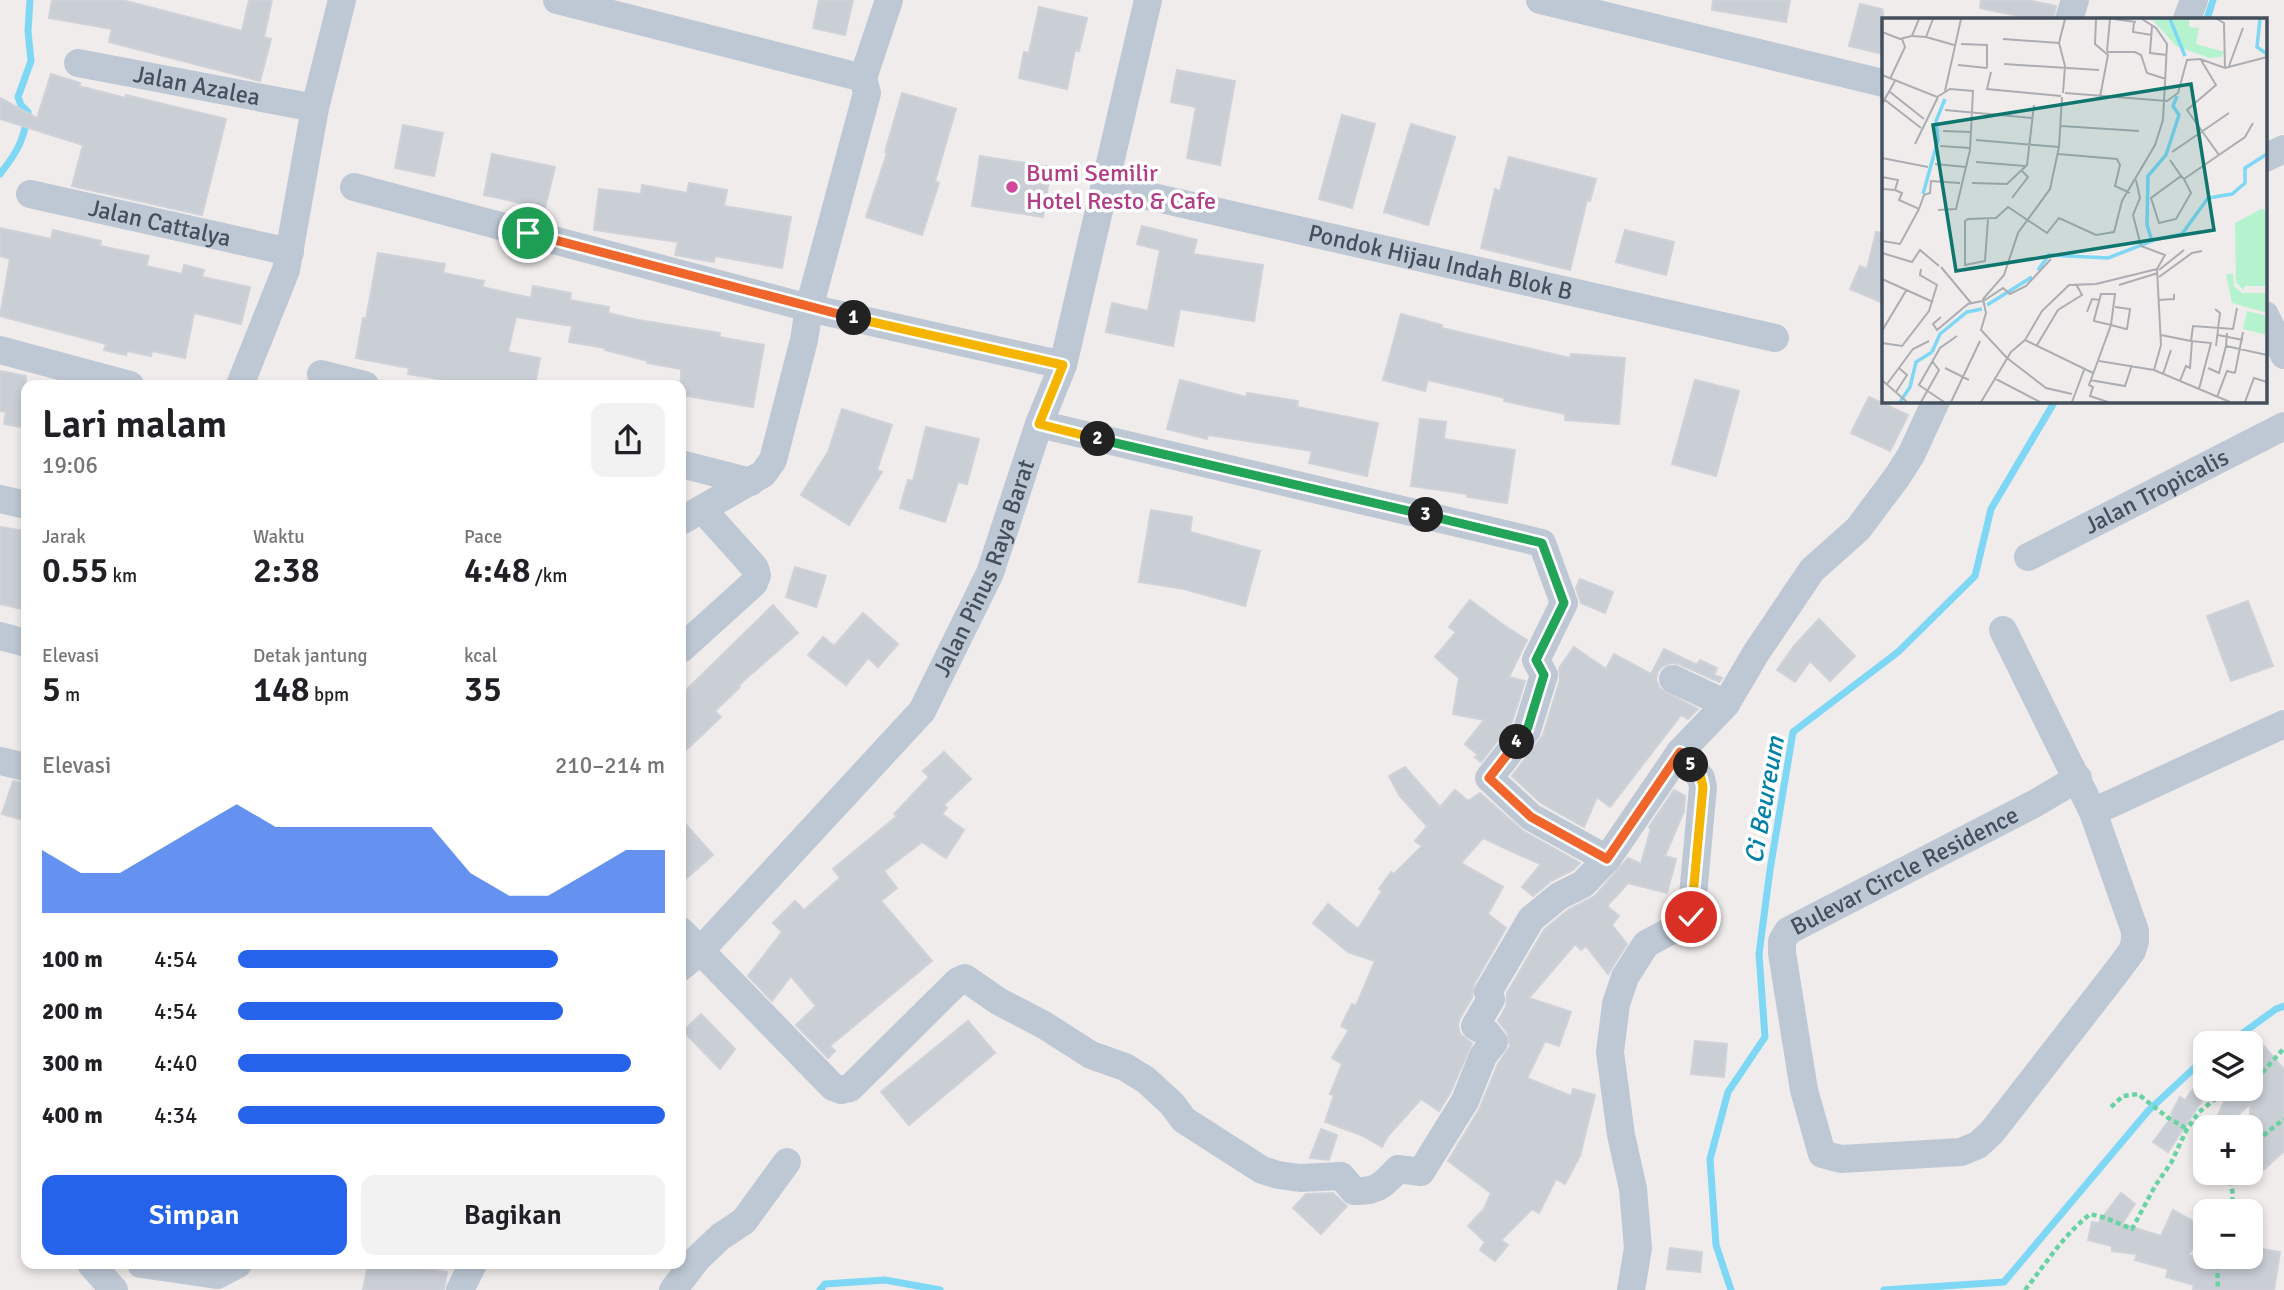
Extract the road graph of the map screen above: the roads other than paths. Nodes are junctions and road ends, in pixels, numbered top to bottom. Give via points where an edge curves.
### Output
1 (342, 0) edge
2 (557, 0) edge
3 (888, 0) edge
4 (1148, 0) edge
5 (1540, 0) edge
6 (2075, 0) edge
7 (2194, 0) edge
8 (2069, 18) edge
9 (2187, 18) edge
10 (78, 63) dead end
11 (863, 78) junction
12 (1882, 83) edge
13 (315, 108) junction
14 (2284, 149) edge
15 (2266, 158) edge
16 (1104, 186) junction
17 (354, 187) dead end
18 (30, 194) dead end
19 (290, 252) junction
20 (809, 308) junction
21 (2266, 317) edge
22 (1775, 338) dead end
23 (0, 350) edge
24 (2284, 355) edge
25 (1063, 365) junction
26 (321, 374) dead end
27 (111, 380) edge
28 (242, 380) edge
29 (345, 380) edge
30 (1936, 402) edge
31 (1039, 424) junction
32 (2284, 426) edge
33 (686, 465) edge
34 (751, 482) junction
35 (0, 499) edge
36 (21, 504) edge
37 (691, 515) edge
38 (2028, 556) dead end
39 (2003, 630) dead end
40 (0, 636) edge
41 (21, 642) edge
42 (686, 644) edge
43 (1673, 679) dead end
44 (1726, 704) junction
45 (2284, 724) edge
46 (1680, 752) junction
47 (0, 761) edge
48 (21, 766) edge
49 (2078, 778) junction
50 (2093, 812) junction
51 (1607, 859) junction
52 (687, 949) edge
53 (787, 1162) dead end
54 (95, 1269) edge
55 (470, 1269) edge
56 (228, 1270) edge
57 (1631, 1289) edge
58 (114, 1290) edge
59 (191, 1290) edge
60 (460, 1290) edge
61 (673, 1290) edge

1 - 13 street
2 - 11 street
3 - 11 street
4 - 16 street, Jalan Pinus Raya Barat
5 - 12 street
6 - 8 street
7 - 9 street
10 - 13 street, Jalan Azalea
11 - 20 street via 867,93
13 - 19 street
14 - 15 street
16 - 22 street, Pondok Hijau Indah Blok B
16 - 25 street, Jalan Pinus Raya Barat
17 - 20 street
18 - 19 street, Jalan Cattalya
19 - 28 street
20 - 25 street
20 - 34 street via 773,460
21 - 24 street
23 - 27 street
25 - 31 street, Jalan Pinus Raya Barat
26 - 29 street
30 - 44 street via 1897,477 1858,529 1812,570
31 - 51 street via 1542,543 1564,603 1536,660 1544,675 1527,730 1489,778 1531,817
31 - 52 street, Jalan Pinus Raya Barat via 990,573 922,711
32 - 38 street, Jalan Tropicalis
33 - 34 street
34 - 37 street
35 - 36 street
37 - 42 street via 755,568 757,575 754,583
39 - 49 street, Bulevar Circle Residence
40 - 41 street
43 - 44 street
44 - 46 street
45 - 50 street
46 - 51 street
46 - 57 street via 1703,787 1691,917 1646,944 1625,977 1616,1004 1610,1052 1633,1189 1638,1248
47 - 48 street
49 - 50 street, Bulevar Circle Residence
49 - 50 street, Bulevar Circle Residence via 1788,931 1782,954 1804,1090 1822,1154 1841,1159 1961,1152 1992,1132 2118,970 2135,941
51 - 52 street via 1583,884 1559,895 1531,919 1488,992 1491,999 1475,1026 1494,1042 1426,1167 1421,1172 1398,1169 1383,1185 1367,1192 1354,1191 1341,1176 1300,1178 1262,1170 1184,1120 1146,1080 1091,1055 965,978 850,1088 841,1090
53 - 61 street via 744,1221 697,1259
54 - 58 street
55 - 60 street
56 - 59 street

